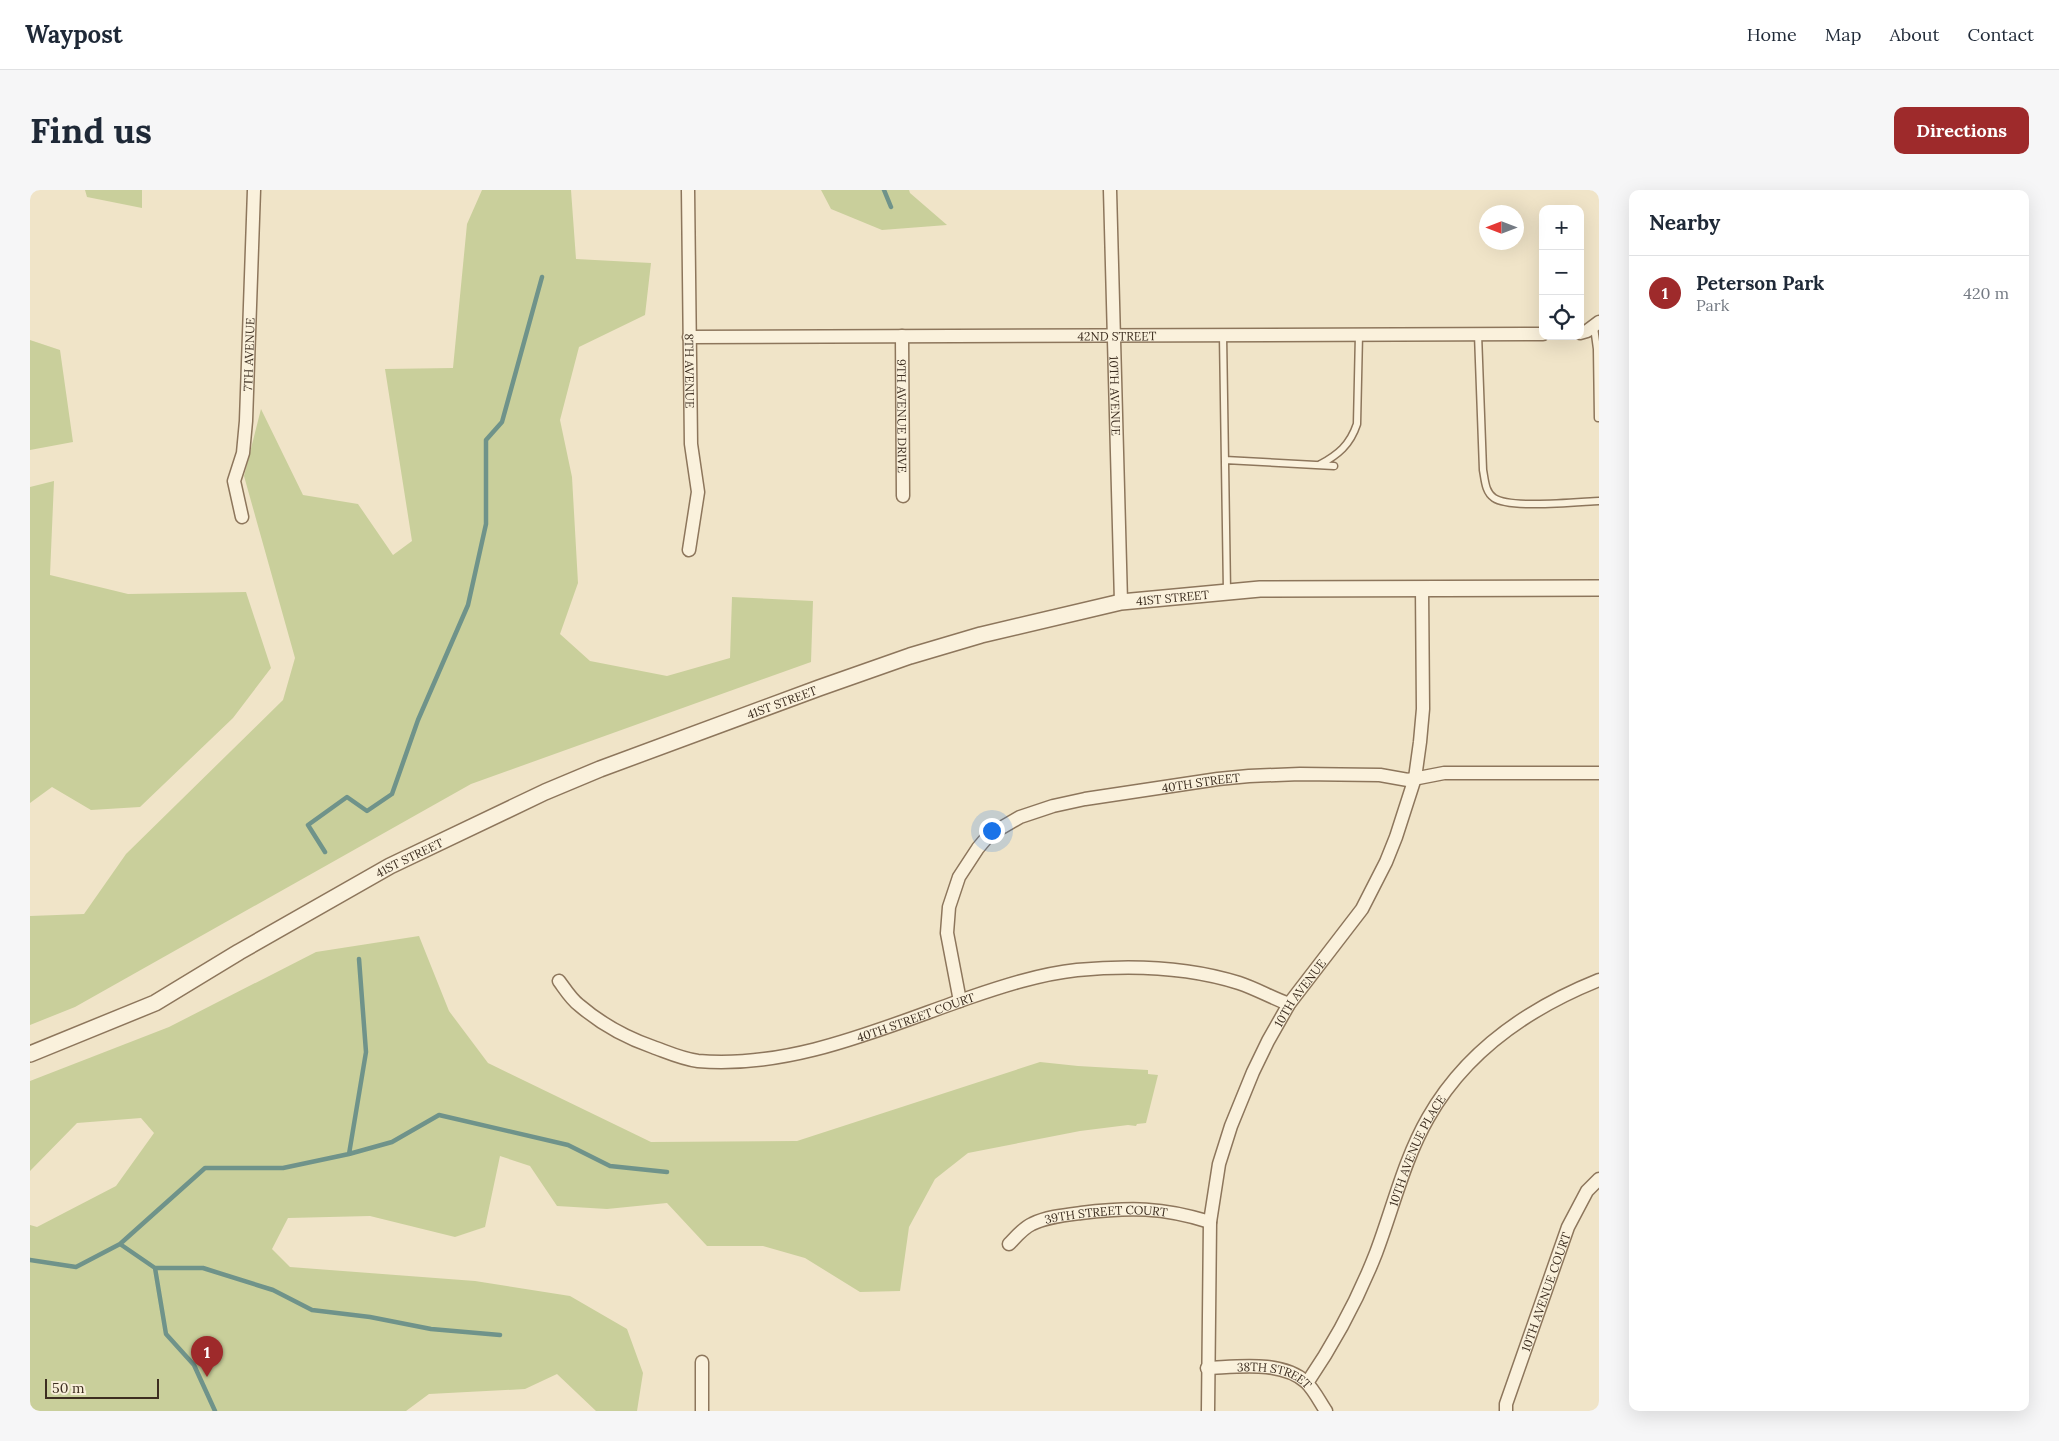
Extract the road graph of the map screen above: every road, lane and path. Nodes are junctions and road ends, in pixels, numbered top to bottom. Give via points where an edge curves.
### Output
1 (254, 190) edge
2 (688, 190) edge
3 (1110, 190) edge
4 (1596, 325) edge
5 (1584, 330) edge
6 (1114, 334) junction
7 (1223, 334) junction
8 (1359, 334) junction
9 (1478, 334) junction
10 (1539, 334) edge
11 (902, 336) junction
12 (689, 337) junction
13 (1598, 418) edge
14 (1225, 460) junction
15 (1319, 465) junction
16 (1334, 466) dead end
17 (903, 496) dead end
18 (1599, 501) edge
19 (242, 517) dead end
20 (689, 550) dead end
21 (1422, 588) junction
22 (1599, 588) edge
23 (1227, 591) junction
24 (1121, 602) junction
25 (1599, 774) edge
26 (1415, 778) junction
27 (1599, 980) edge
28 (559, 981) dead end
29 (960, 1001) junction
30 (1289, 1004) junction
31 (30, 1054) edge
32 (1599, 1179) edge
33 (1210, 1222) junction
34 (1008, 1244) dead end
35 (702, 1362) dead end
36 (1207, 1368) junction
37 (1307, 1383) junction
38 (702, 1411) edge
39 (1208, 1411) edge
40 (1326, 1411) edge
41 (1506, 1411) edge

1 - 19 street, 7TH AVENUE via 246,421 243,453 234,481
2 - 12 street, 8TH AVENUE
3 - 6 street, 10TH AVENUE
4 - 5 street
4 - 13 lane
6 - 7 street, 42ND STREET
6 - 11 street, 42ND STREET
6 - 24 street, 10TH AVENUE
7 - 8 street, 42ND STREET
7 - 14 lane
8 - 9 street, 42ND STREET
8 - 15 lane via 1357,424 1344,448
9 - 10 street, 42ND STREET
9 - 18 lane via 1483,470 1489,493 1493,498 1508,503
11 - 12 street, 42ND STREET
11 - 17 street, 9TH AVENUE DRIVE
12 - 20 street, 8TH AVENUE via 691,444 698,492
14 - 15 lane
14 - 23 lane
15 - 16 lane
21 - 22 street, 41ST STREET
21 - 23 street, 41ST STREET
21 - 26 street, 10TH AVENUE via 1423,708
23 - 24 street, 41ST STREET
24 - 31 street, 41ST STREET via 981,635 910,656 554,788 390,866 155,1003
25 - 26 street, 40TH STREET via 1444,773
26 - 29 street, 40TH STREET via 1300,774 1218,779 1084,799 1020,817 989,835 978,848 959,877 949,907 947,932
26 - 30 street, 10TH AVENUE via 1386,862 1362,908
27 - 37 street, 10TH AVENUE PLACE via 1546,1004 1508,1028 1483,1049 1449,1088 1429,1117 1409,1156 1377,1251 1356,1300
28 - 29 street, 40TH STREET COURT via 578,1004 634,1040 697,1061 793,1055
29 - 30 street, 40TH STREET COURT via 1052,974 1131,968 1216,976
30 - 33 street, 10TH AVENUE via 1253,1072 1231,1126 1219,1164
32 - 41 street, 10TH AVENUE COURT via 1587,1191 1568,1227
33 - 34 street, 39TH STREET COURT via 1157,1209 1109,1210 1061,1216 1031,1224
33 - 36 street, 10TH AVENUE
35 - 38 street
36 - 37 street, 38TH STREET via 1265,1368 1297,1376
36 - 39 street, 10TH AVENUE
37 - 40 street, 38TH STREET

